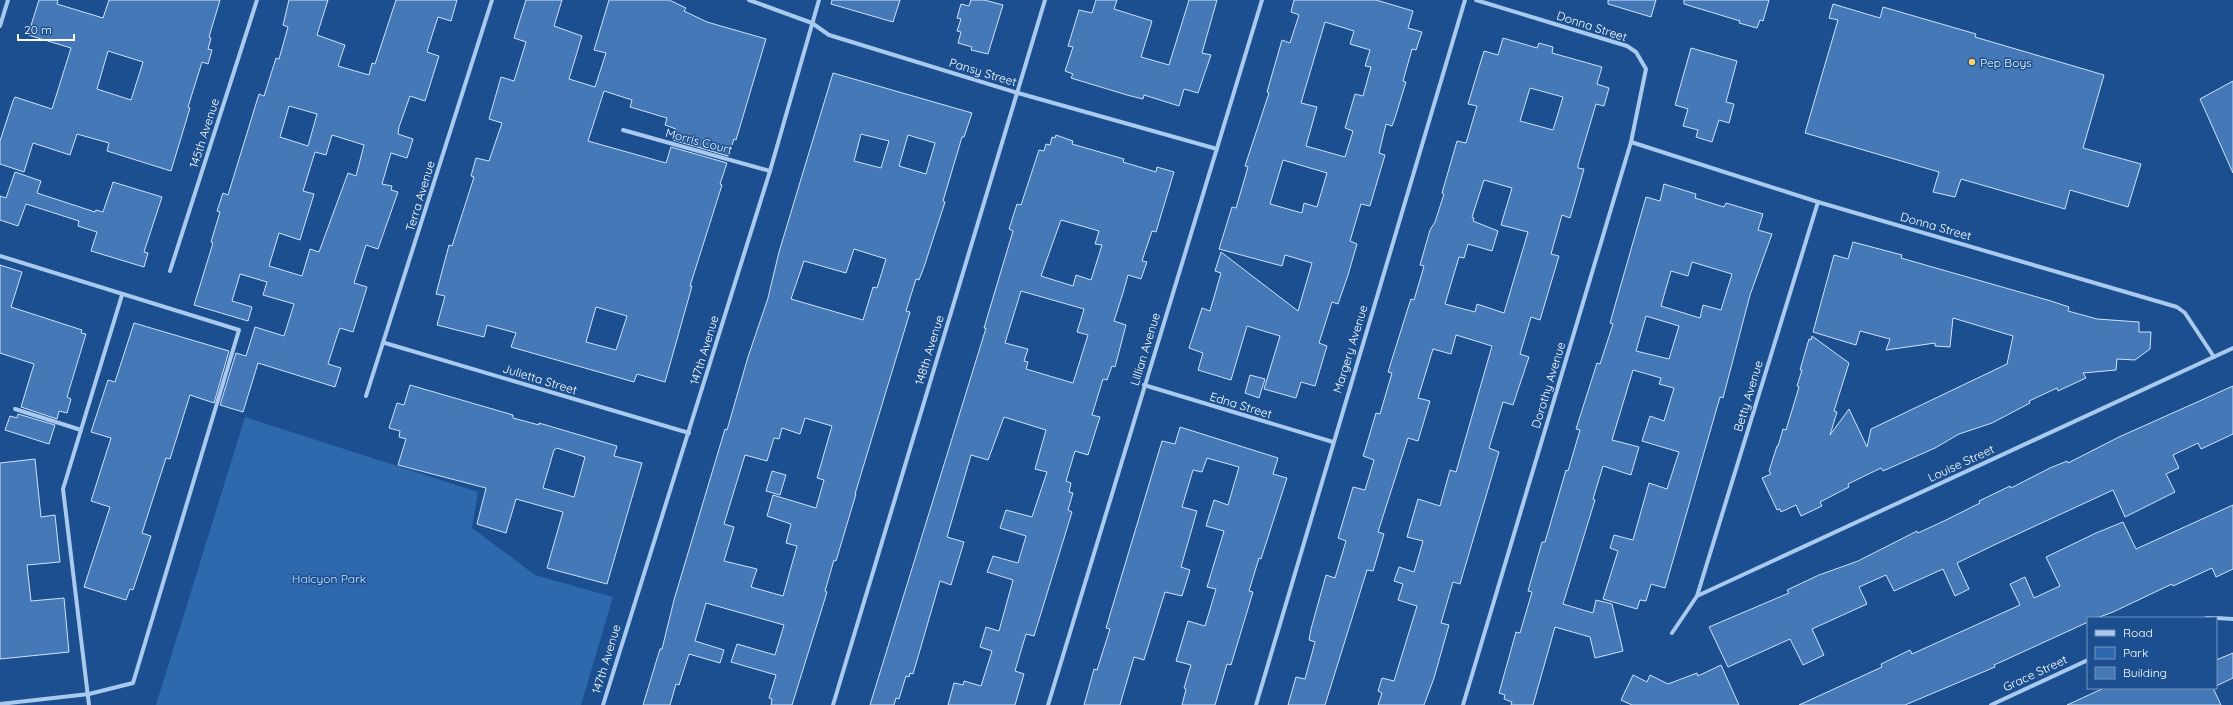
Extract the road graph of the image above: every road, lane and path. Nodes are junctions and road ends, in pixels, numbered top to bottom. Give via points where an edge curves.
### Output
1 (8, 0) edge
2 (257, 0) edge
3 (492, 0) edge
4 (749, 0) edge
5 (819, 0) edge
6 (1046, 0) edge
7 (1262, 0) edge
8 (1465, 0) edge
9 (1476, 0) edge
10 (812, 23) junction
11 (0, 26) edge
12 (1646, 69) joint
13 (1018, 92) junction
14 (623, 130) dead end
15 (1631, 142) junction
16 (1217, 149) junction
17 (770, 171) junction
18 (1818, 202) junction
19 (0, 256) edge
20 (170, 271) dead end
21 (122, 295) junction
22 (385, 343) junction
23 (2233, 348) edge
24 (2214, 357) junction
25 (1144, 385) junction
26 (366, 396) dead end
27 (15, 409) dead end
28 (81, 430) junction
29 (689, 434) junction
30 (1333, 442) junction
31 (1697, 596) junction
32 (2217, 618) edge
33 (2233, 619) edge
34 (1672, 633) dead end
35 (2087, 660) edge
36 (89, 694) junction
37 (0, 704) edge
38 (89, 705) edge
39 (603, 705) edge
40 (833, 705) edge
41 (1048, 705) edge
42 (1256, 705) edge
43 (1463, 705) edge
44 (1991, 705) edge

1 - 11 street
2 - 20 street, 145th Avenue
3 - 22 street, Terra Avenue
4 - 10 street, Pansy Street
5 - 10 street, 147th Avenue
6 - 13 street, 148th Avenue
7 - 16 street, Lillian Avenue
8 - 30 street, Margery Avenue
9 - 12 street, Donna Street via 1627,46 1636,52
10 - 13 street, Pansy Street via 830,35
10 - 17 street, 147th Avenue
12 - 15 street, Dorothy Avenue
13 - 16 street, Pansy Street
13 - 40 street, 148th Avenue
14 - 17 street, Morris Court
15 - 18 street, Donna Street
15 - 43 street, Dorothy Avenue
16 - 25 street, Lillian Avenue
17 - 29 street, 147th Avenue
18 - 24 street, Donna Street via 2177,308 2186,313
18 - 31 street, Betty Avenue
19 - 21 street
21 - 28 street
21 - 36 street via 239,330 133,683
22 - 26 street, Terra Avenue
22 - 29 street, Julietta Street
23 - 24 street, Louise Street
24 - 31 street, Louise Street
25 - 30 street, Edna Street
25 - 41 street, Lillian Avenue
27 - 28 street
28 - 36 street via 63,489
29 - 39 street, 147th Avenue
30 - 42 street, Margery Avenue
31 - 34 street
32 - 33 street
35 - 44 street, Grace Street
36 - 37 street
36 - 38 street

